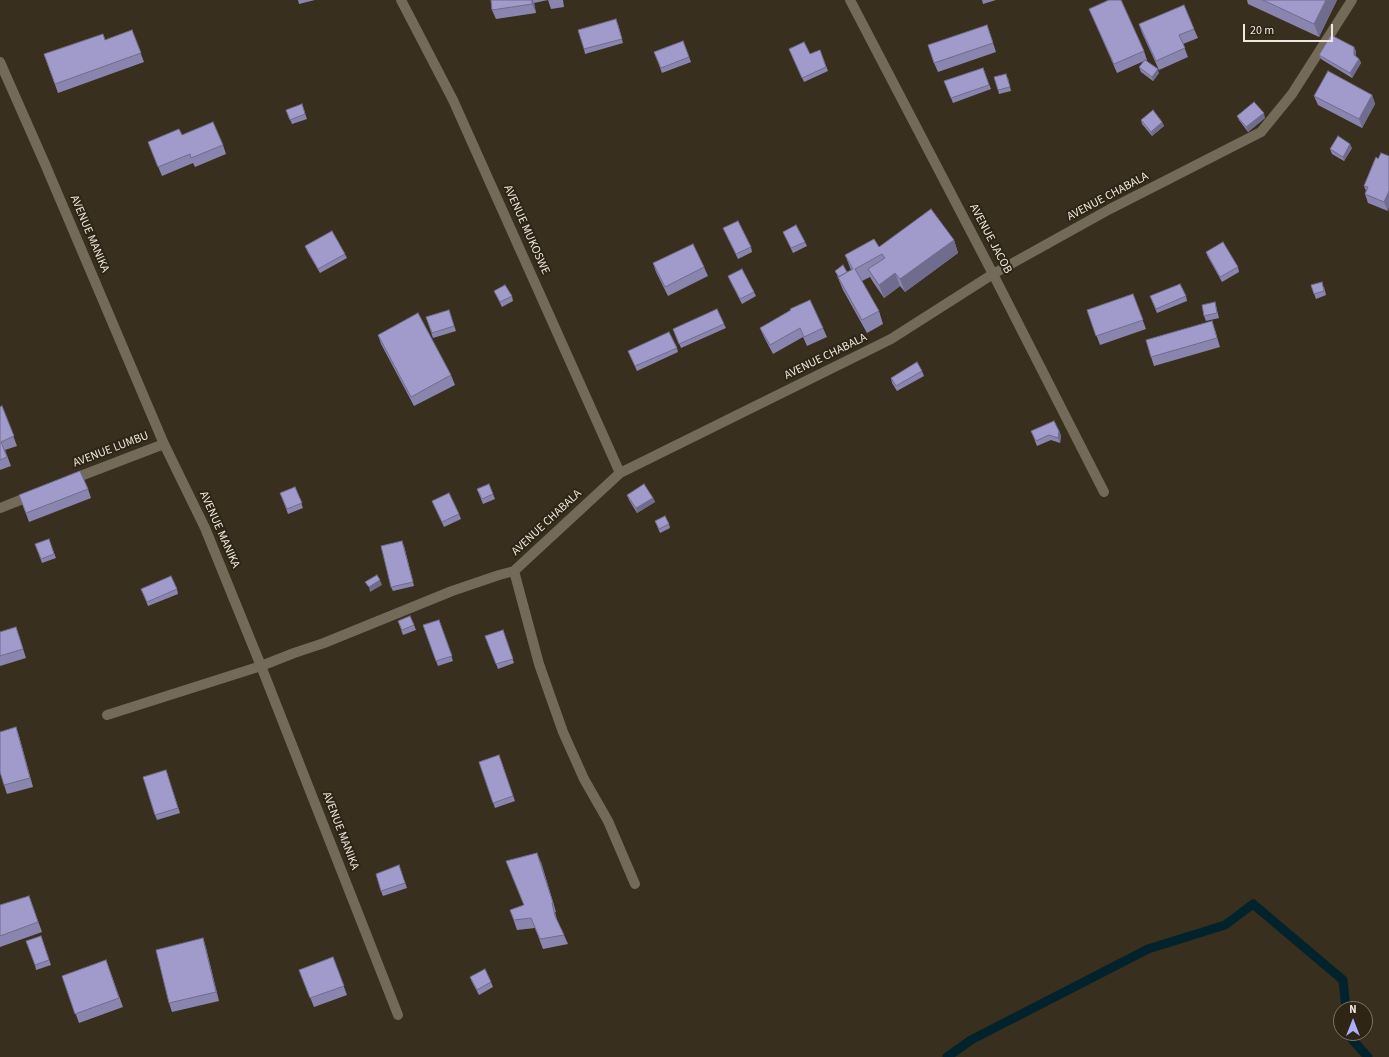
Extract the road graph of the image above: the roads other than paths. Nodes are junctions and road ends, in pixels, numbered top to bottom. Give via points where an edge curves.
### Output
1 (401, 0) edge
2 (850, 0) edge
3 (1352, 0) edge
4 (0, 62) edge
5 (994, 274) junction
6 (164, 444) junction
7 (620, 473) junction
8 (60, 484) edge
9 (45, 490) edge
10 (1104, 492) dead end
11 (0, 508) edge
12 (514, 571) junction
13 (261, 666) junction
14 (107, 715) dead end
15 (635, 884) dead end
16 (398, 1015) dead end

1 - 7 street, AVENUE MUKOSWE via 453,100
2 - 5 street, AVENUE JACOB
3 - 5 street, AVENUE CHABALA via 1292,94 1261,132 1110,209
4 - 6 street, AVENUE MANIKA
5 - 7 street, AVENUE CHABALA via 891,339
5 - 10 street, AVENUE JACOB
6 - 8 street, AVENUE LUMBU
6 - 13 street, AVENUE MANIKA via 205,528
7 - 12 street, AVENUE CHABALA
9 - 11 street
12 - 13 street, AVENUE CHABALA via 452,591
12 - 15 street via 539,664 563,732 584,779 608,821
13 - 14 street, AVENUE CHABALA
13 - 16 street, AVENUE MANIKA

